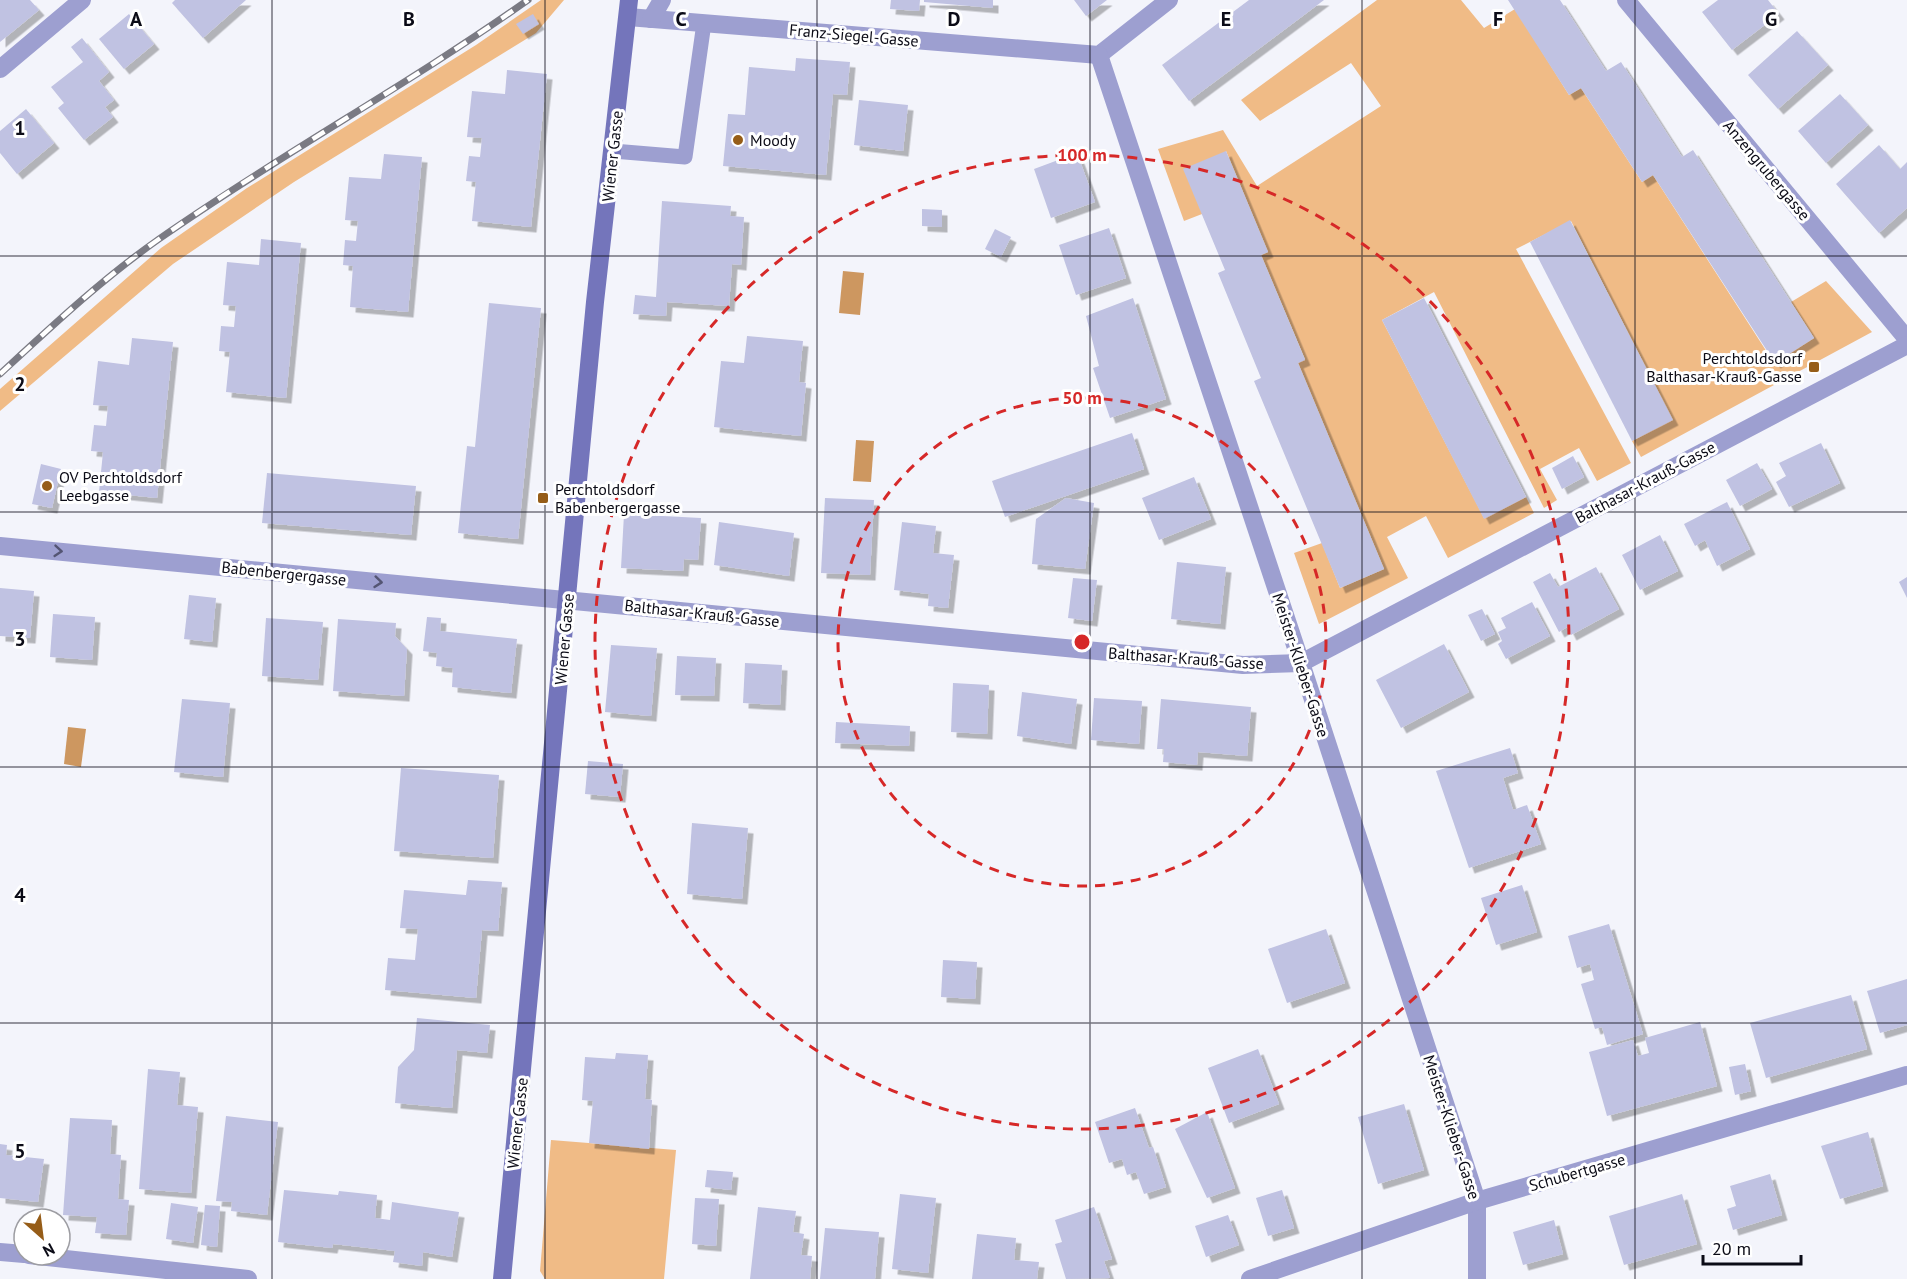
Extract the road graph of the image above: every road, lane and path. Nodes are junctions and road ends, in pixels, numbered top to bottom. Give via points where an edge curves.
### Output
1 (82, 0) edge
2 (662, 0) edge
3 (1169, 0) edge
4 (1626, 0) edge
5 (628, 8) edge
6 (651, 19) junction
7 (704, 23) junction
8 (1099, 55) junction
9 (0, 69) edge
10 (613, 151) junction
11 (1907, 339) edge
12 (1907, 345) edge
13 (0, 546) edge
14 (568, 601) junction
15 (1301, 663) junction
16 (1907, 1075) edge
17 (1477, 1201) junction
18 (72, 1260) edge
19 (248, 1279) edge
20 (502, 1279) edge
21 (1250, 1279) edge
22 (1477, 1279) edge

1 - 9 street
2 - 6 street
3 - 8 street
4 - 11 street, Anzengrubergasse
5 - 6 street, Franz-Siegel-Gasse
5 - 10 main road, Wiener Gasse
6 - 7 street, Franz-Siegel-Gasse
7 - 8 street, Franz-Siegel-Gasse
7 - 10 lane via 685,157
8 - 15 street, Meister-Klieber-Gasse
10 - 14 main road, Wiener Gasse
12 - 15 street, Balthasar-Krauß-Gasse
13 -> 14 street, Babenbergergasse
14 - 15 street, Balthasar-Krauß-Gasse via 1243,665
14 - 20 main road, Wiener Gasse
15 - 17 street, Meister-Klieber-Gasse
16 - 17 street, Schubertgasse
17 - 21 street, Schubertgasse
17 - 22 street, Meister-Klieber-Gasse
18 - 19 street

